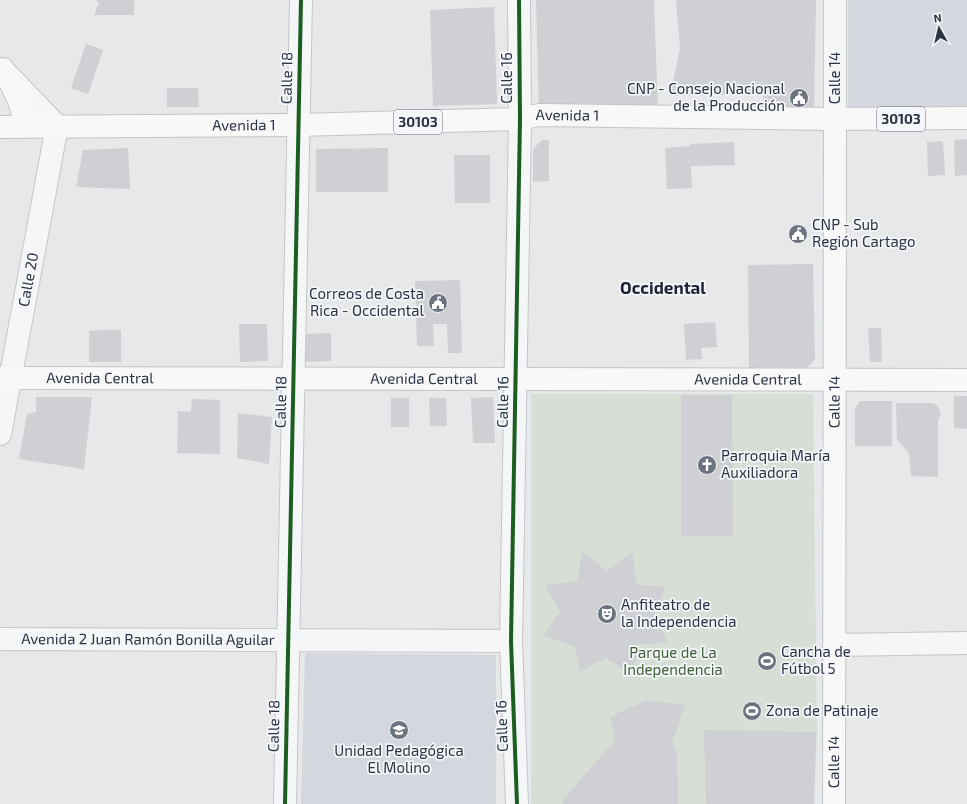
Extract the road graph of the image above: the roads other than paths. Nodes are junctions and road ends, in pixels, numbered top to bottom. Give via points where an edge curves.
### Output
1 (301, 0) edge
2 (519, 0) edge
3 (835, 0) edge
4 (1, 68) edge
5 (967, 118) edge
6 (520, 119) junction
7 (835, 119) junction
8 (298, 125) junction
9 (57, 126) junction
10 (0, 127) edge
11 (24, 127) junction
12 (5, 378) edge
13 (293, 378) junction
14 (516, 379) junction
15 (834, 380) junction
16 (967, 380) edge
17 (0, 434) edge
18 (0, 639) edge
19 (288, 640) junction
20 (511, 641) junction
21 (967, 643) edge
22 (834, 645) junction
23 (285, 804) edge
24 (517, 804) edge
25 (834, 804) edge

1 - 8 street, Calle 18
2 - 6 street, Calle 16
3 - 7 street, Calle 14
4 - 9 street
4 - 11 main road via 19,100 24,116
5 - 7 main road, Avenida 1 / 30103
6 - 7 main road, Avenida 1 / 30103 via 539,115
6 - 8 main road, Avenida 1 / 30103
6 - 14 street, Calle 16
7 - 15 main road, Calle 14
8 - 9 main road, Avenida 1 / 30103
8 - 13 street, Calle 18
9 - 11 main road, Avenida 1 / 30103
9 - 12 street, Calle 20
10 - 11 main road, Avenida 1 / 30103
12 - 13 main road, Avenida Central
12 - 17 street, Calle 20
13 - 14 main road, Avenida Central
13 - 19 street, Calle 18
14 - 15 main road, Avenida Central
14 - 20 street, Calle 16
15 - 16 main road, Avenida Central
15 - 22 main road, Calle 14
18 - 19 street, Avenida 2 Juan Ramón Bonilla Aguilar
19 - 20 street, Avenida 2 Juan Ramón Bonilla Aguilar
19 - 23 street, Calle 18
20 - 24 street, Calle 16
21 - 22 street
22 - 25 main road, Calle 14

